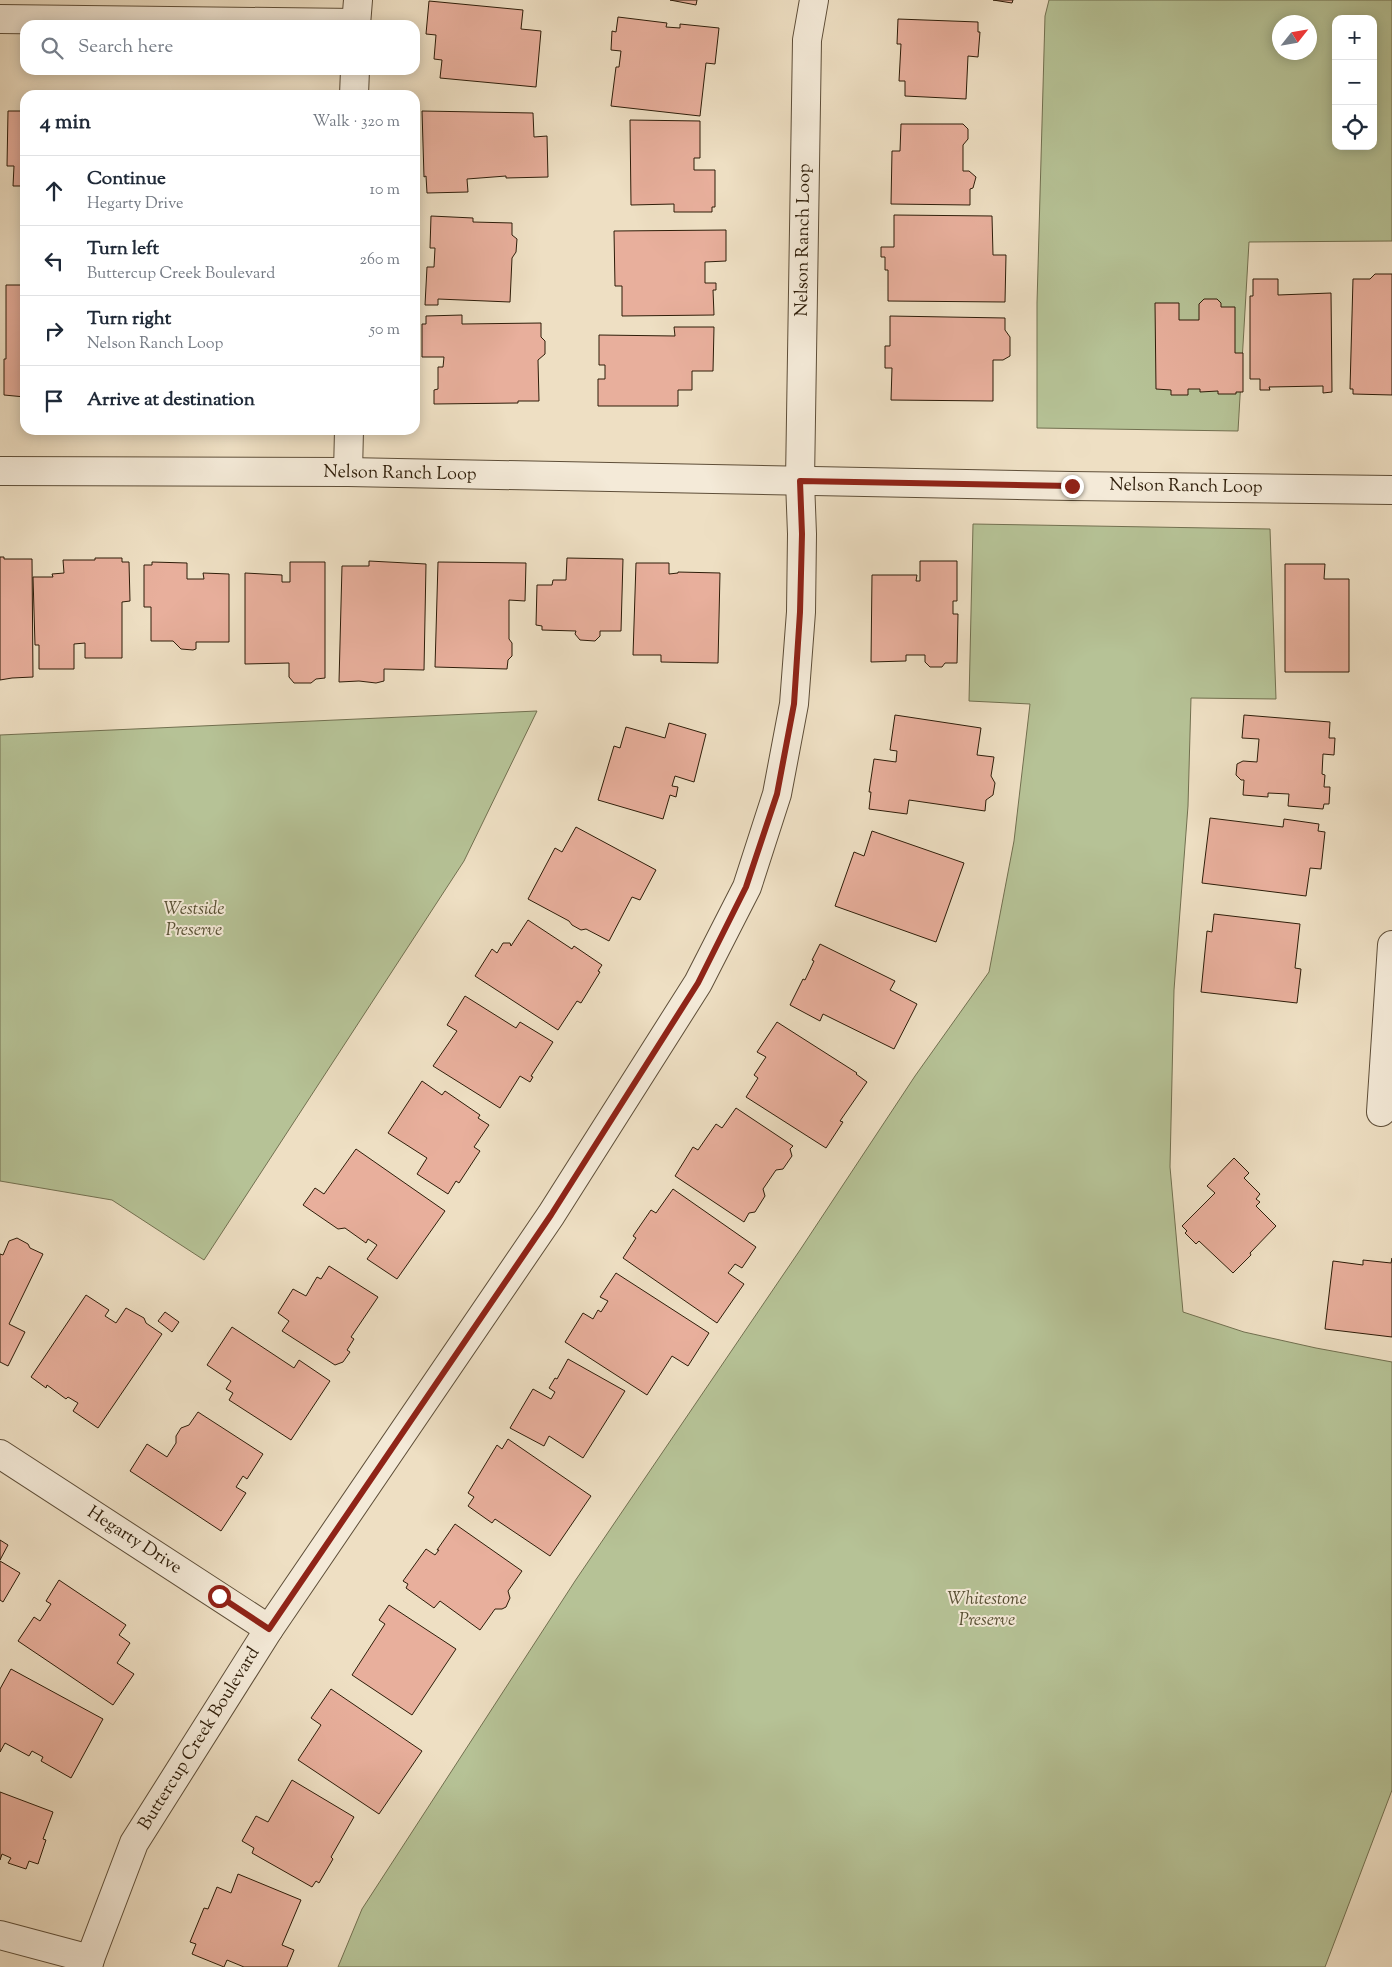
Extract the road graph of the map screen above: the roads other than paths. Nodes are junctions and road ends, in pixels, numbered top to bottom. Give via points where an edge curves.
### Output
1 (814, 0) edge
2 (356, 16) edge
3 (0, 20) edge
4 (355, 75) edge
5 (354, 90) edge
6 (349, 435) edge
7 (0, 471) edge
8 (348, 472) junction
9 (800, 481) junction
10 (1392, 490) edge
11 (1392, 944) edge
12 (1381, 1112) dead end
13 (0, 1454) edge
14 (269, 1629) junction
15 (0, 1935) edge
16 (89, 1963) edge

1 - 9 street, Nelson Ranch Loop via 807,40
2 - 3 street
4 - 5 street
6 - 8 street
7 - 8 street, Nelson Ranch Loop
8 - 9 street, Nelson Ranch Loop
9 - 10 street, Nelson Ranch Loop
9 - 14 street, Buttercup Creek Boulevard via 800,612 794,704 777,794 746,887 698,983 551,1215
11 - 12 street
13 - 14 street, Hegarty Drive
14 - 16 street, Buttercup Creek Boulevard via 134,1843
15 - 16 street

